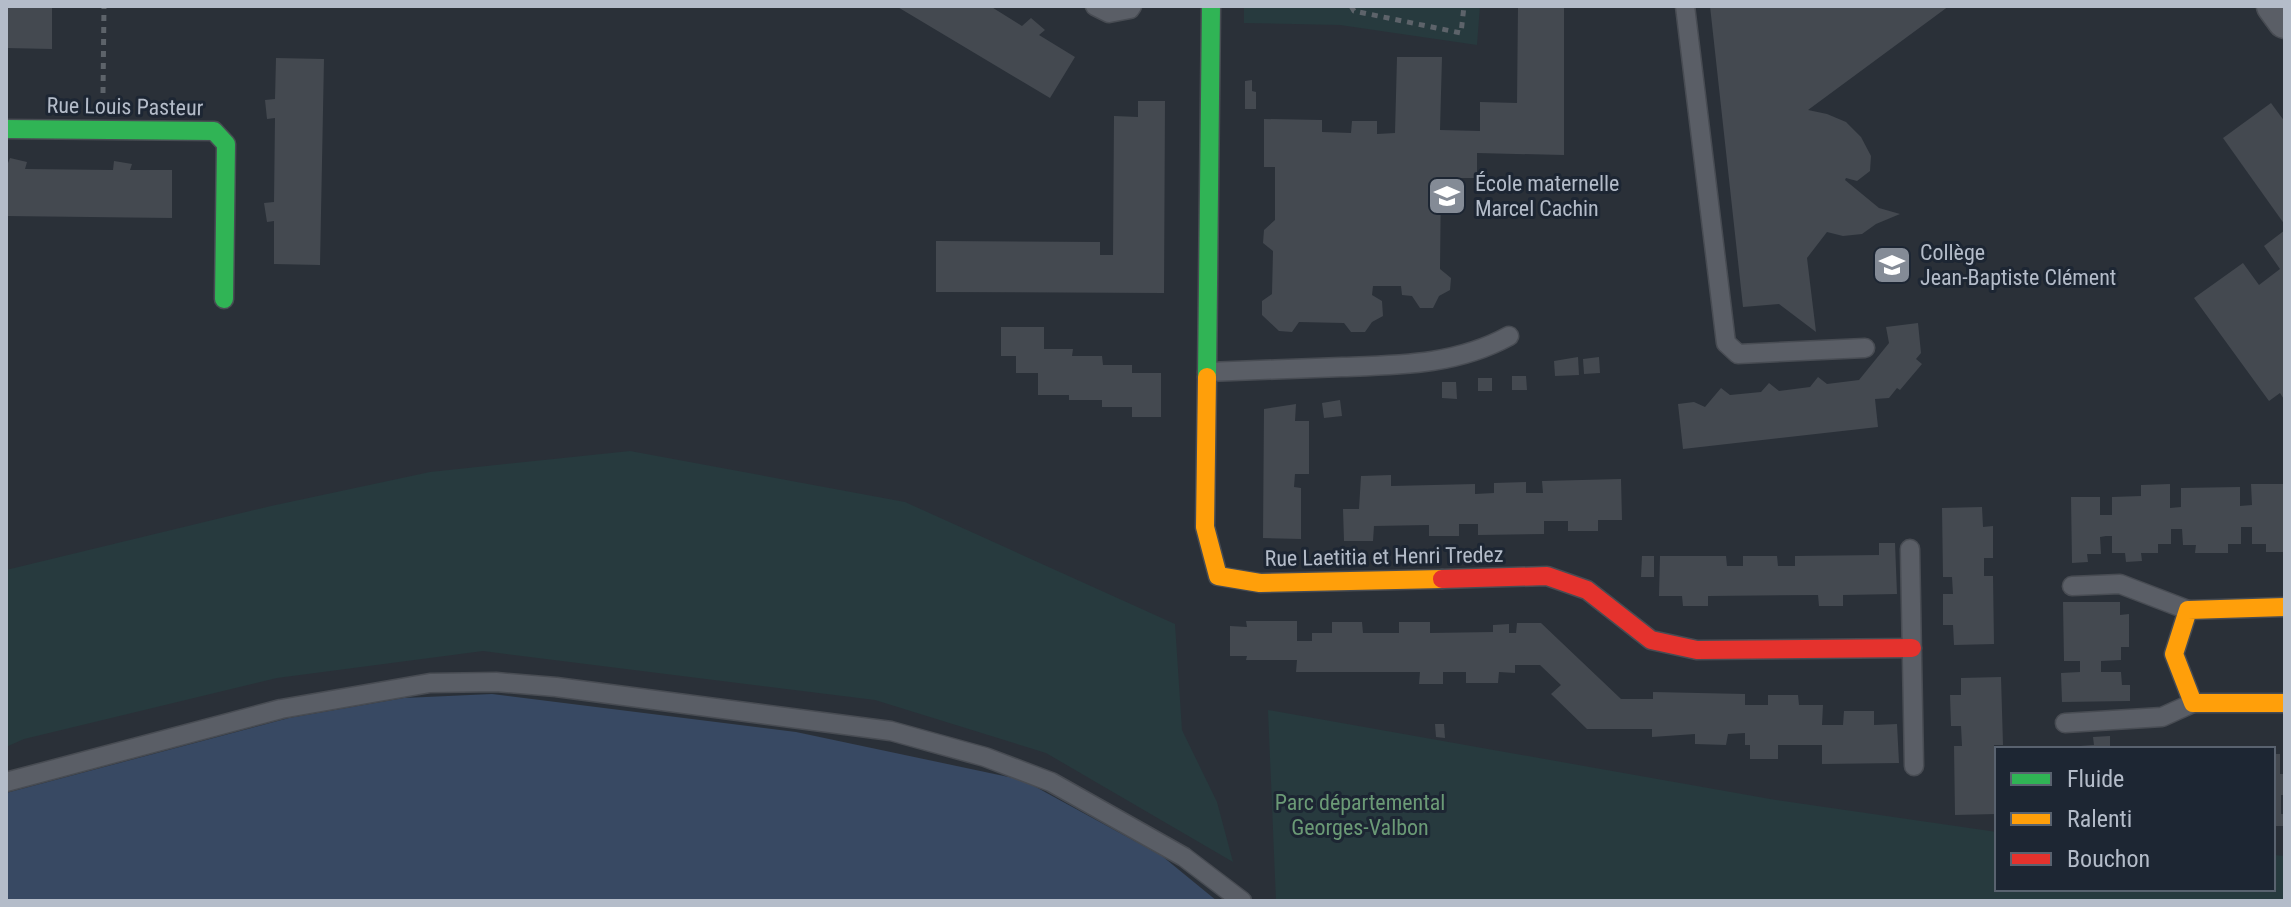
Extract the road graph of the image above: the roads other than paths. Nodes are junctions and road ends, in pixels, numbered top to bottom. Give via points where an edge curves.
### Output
1 (1095, 6) edge
2 (1132, 6) edge
3 (1211, 6) edge
4 (1685, 6) edge
5 (2274, 6) edge
6 (2285, 21) edge
7 (6, 129) edge
8 (224, 299) dead end
9 (1509, 336) dead end
10 (1865, 348) dead end
11 (1207, 372) junction
12 (1910, 549) dead end
13 (2072, 586) dead end
14 (2285, 607) edge
15 (2188, 610) junction
16 (1912, 648) junction
17 (2193, 703) junction
18 (2285, 703) edge
19 (2065, 723) dead end
20 (1914, 766) dead end
21 (6, 782) edge
22 (1242, 901) edge

1 - 2 lane via 1109,13
3 - 11 street, Rue Laetitia et Henri Tredez
4 - 10 lane via 1726,343 1738,354
5 - 6 street
7 - 8 street, Rue Louis Pasteur via 214,131 226,144
9 - 11 lane via 1463,356 1424,364
11 - 16 street, Rue Laetitia et Henri Tredez via 1205,527 1218,576 1260,583 1547,576 1587,590 1651,640 1697,650
12 - 16 lane
13 - 15 lane via 2120,584
14 - 15 street
15 - 17 street via 2174,654
16 - 20 lane
17 - 18 street
17 - 19 lane via 2162,717
21 - 22 lane via 281,709 430,683 556,687 891,731 985,757 1064,789 1184,857

